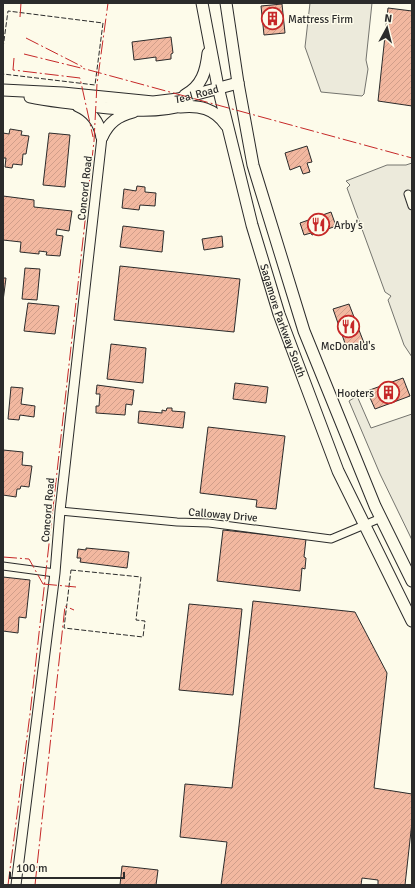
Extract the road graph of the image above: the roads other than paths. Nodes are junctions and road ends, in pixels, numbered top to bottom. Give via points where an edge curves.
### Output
1 (202, 3) edge
2 (226, 3) edge
3 (208, 32) junction
4 (238, 83) junction
5 (218, 88) junction
6 (3, 90) edge
7 (16, 92) junction
8 (177, 103) junction
9 (74, 104) junction
10 (140, 110) junction
11 (228, 129) junction
12 (102, 137) junction
13 (408, 194) dead end
14 (412, 206) edge
15 (60, 512) junction
16 (381, 518) junction
17 (365, 526) junction
18 (3, 566) edge
19 (55, 573) junction
20 (412, 581) edge
21 (412, 621) edge
22 (16, 885) edge

1 - 3 main road, Sagamore Parkway South
2 - 4 main road, Sagamore Parkway South
3 - 5 main road, Sagamore Parkway South
3 - 8 main road via 204,78
4 - 5 main road, Teal Road
4 - 16 main road, Sagamore Parkway South via 253,165 304,331
5 - 8 main road, Teal Road
5 - 11 main road, Sagamore Parkway South
6 - 7 main road, Teal Road
7 - 8 main road, Teal Road via 62,93 142,102
7 - 9 main road, Teal Road
8 - 10 main road, Teal Road via 159,110
8 - 11 main road via 214,112
9 - 10 main road, Teal Road
9 - 12 main road via 93,116
10 - 12 main road via 110,123
11 - 17 main road, Sagamore Parkway South via 252,225 279,314 338,471
12 - 15 street, Concord Road
13 - 14 street
15 - 17 street, Calloway Drive via 209,523 331,539
15 - 19 street, Concord Road
16 - 17 street, Calloway Drive
16 - 20 main road, Sagamore Parkway South
17 - 21 main road, Sagamore Parkway South
18 - 19 street
19 - 22 street, Concord Road

